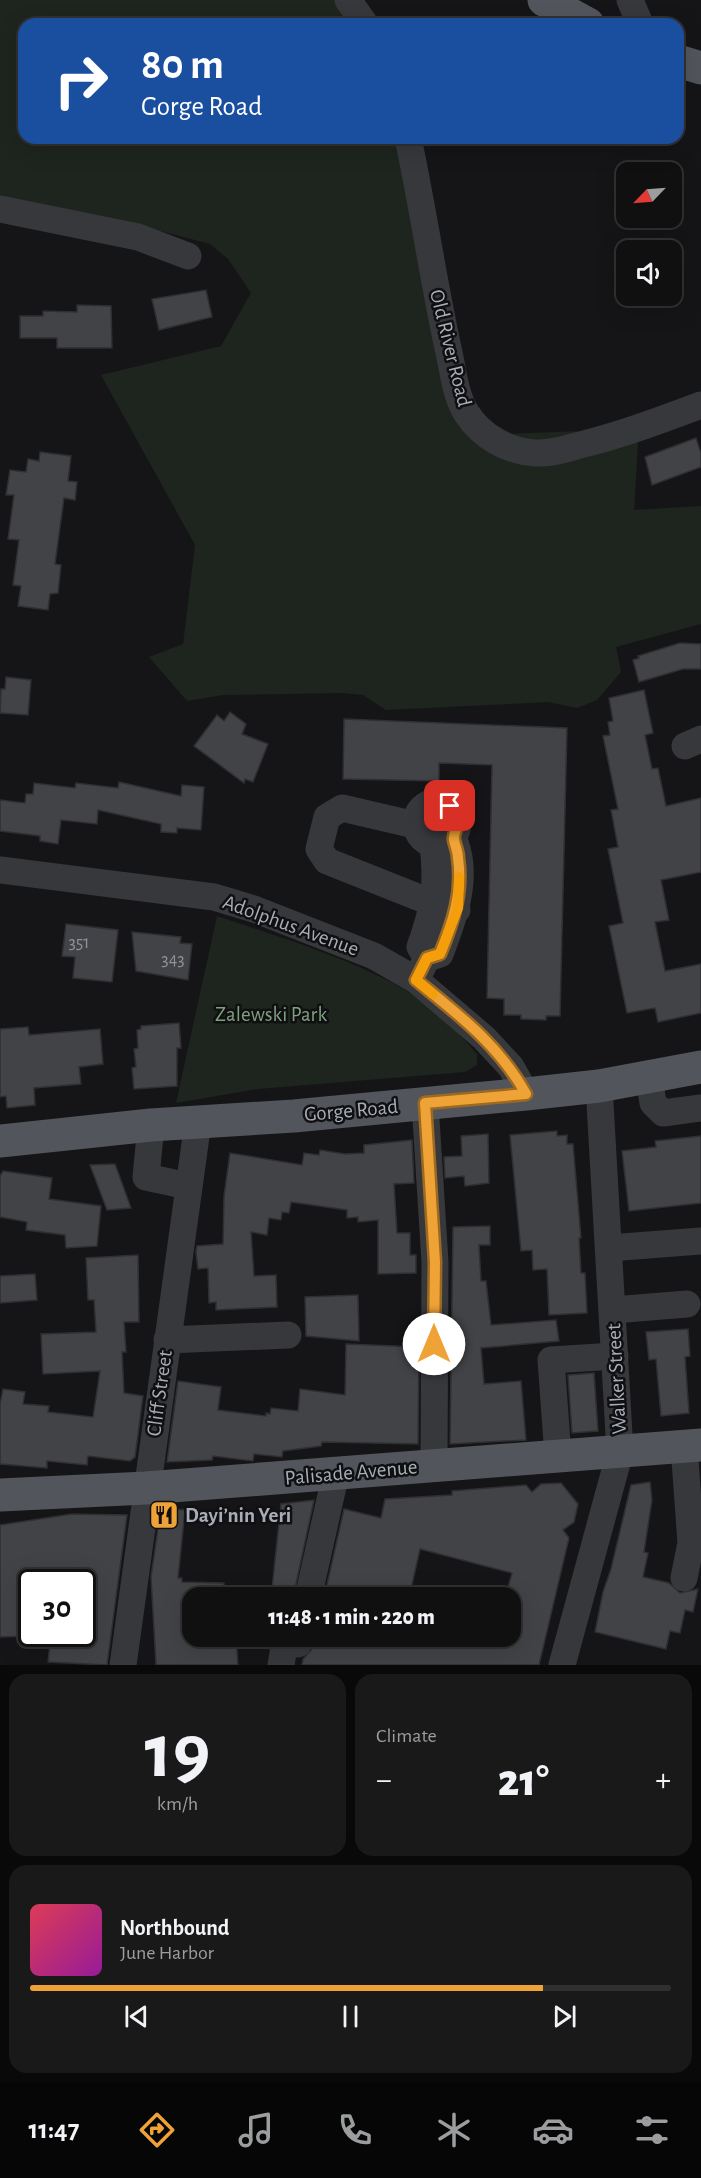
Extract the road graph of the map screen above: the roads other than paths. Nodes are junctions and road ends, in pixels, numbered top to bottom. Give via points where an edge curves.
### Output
1 (348, 0) edge
2 (544, 0) edge
3 (630, 0) edge
4 (361, 18) edge
5 (577, 18) edge
6 (638, 18) edge
7 (684, 63) edge
8 (701, 68) edge
9 (409, 144) edge
10 (10, 211) edge
11 (188, 256) dead end
12 (701, 405) edge
13 (0, 870) edge
14 (446, 907) junction
15 (422, 969) junction
16 (701, 1067) edge
17 (649, 1077) junction
18 (599, 1086) junction
19 (526, 1094) junction
20 (425, 1103) junction
21 (701, 1108) edge
22 (198, 1122) junction
23 (151, 1125) junction
24 (0, 1142) edge
25 (188, 1186) junction
26 (701, 1241) edge
27 (609, 1248) junction
28 (687, 1304) dead end
29 (613, 1310) junction
30 (288, 1335) dead end
31 (167, 1340) junction
32 (615, 1356) junction
33 (692, 1445) edge
34 (620, 1452) junction
35 (558, 1456) junction
36 (434, 1465) junction
37 (336, 1473) junction
38 (146, 1488) junction
39 (0, 1495) edge
40 (684, 1578) dead end
41 (310, 1587) edge
42 (284, 1647) edge
43 (123, 1665) edge
44 (281, 1665) edge
45 (562, 1665) edge

1 - 4 street
2 - 5 main road
3 - 6 street
7 - 8 main road
9 - 12 street, Old River Road via 435,288 465,412 476,427 513,449 552,452 615,437
10 - 11 street via 138,237
13 - 15 street, Adolphus Avenue via 214,897 374,956
14 - 14 street via 459,862 434,836 342,808 327,817 320,849 327,861
14 - 15 street via 440,954
15 - 19 street, Adolphus Avenue via 511,1067
16 - 17 main road, Gorge Road
17 - 18 main road, Gorge Road
17 - 21 street via 653,1103 663,1113
18 - 19 main road, Gorge Road
18 - 27 street, Walker Street
19 - 20 main road, Gorge Road
20 - 22 main road, Gorge Road
20 - 36 street via 435,1262
22 - 23 main road, Gorge Road
22 - 25 street, Cliff Street
23 - 24 main road, Gorge Road
23 - 25 street via 146,1177
25 - 31 street, Cliff Street
26 - 27 street
27 - 29 street, Walker Street
28 - 29 street
29 - 32 street, Walker Street
30 - 31 street
31 - 38 street, Cliff Street
32 - 34 street, Walker Street
32 - 35 street via 550,1360
33 - 34 main road, Palisade Avenue
33 - 40 street via 691,1543
34 - 35 main road, Palisade Avenue
34 - 45 street, Walker Street
35 - 36 main road, Palisade Avenue
36 - 37 main road, Palisade Avenue
37 - 38 main road, Palisade Avenue
37 - 41 street
38 - 39 main road, Palisade Avenue
38 - 43 street, Cliff Street
42 - 44 street

